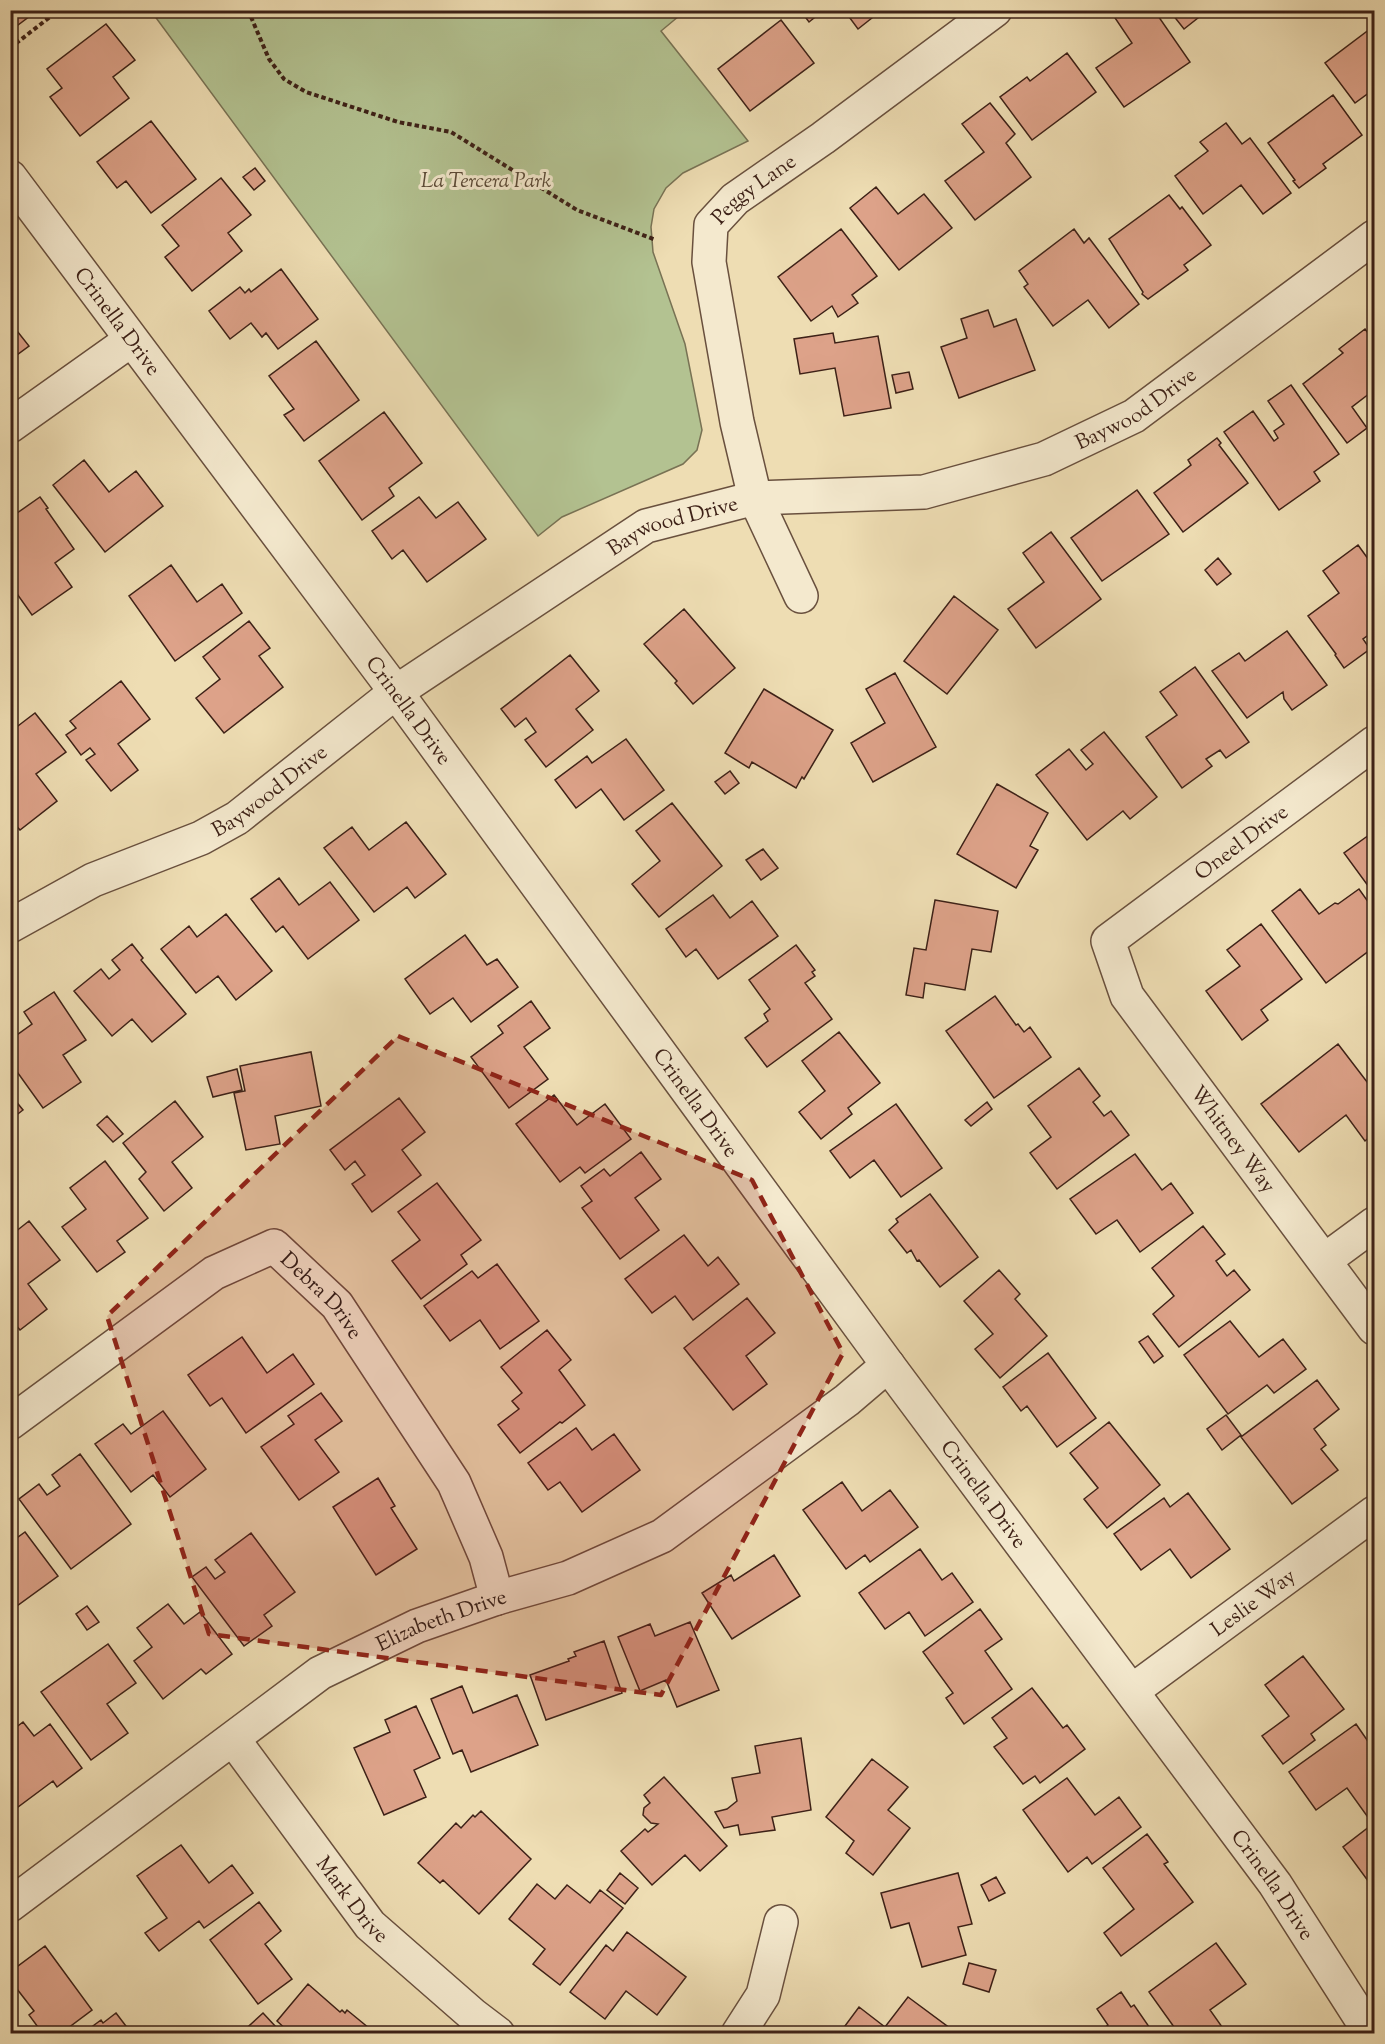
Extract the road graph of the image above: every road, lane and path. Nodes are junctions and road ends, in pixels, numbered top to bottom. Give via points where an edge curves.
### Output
1 (60, 10) edge
2 (248, 10) edge
3 (995, 10) edge
4 (10, 48) edge
5 (10, 177) edge
6 (1374, 237) edge
7 (656, 240) dead end
8 (131, 340) junction
9 (10, 426) edge
10 (755, 498) junction
11 (801, 596) dead end
12 (396, 692) junction
13 (1374, 743) edge
14 (10, 926) edge
15 (1108, 941) joint
16 (1374, 1224) edge
17 (1325, 1260) junction
18 (1374, 1328) edge
19 (888, 1365) junction
20 (10, 1423) edge
21 (1374, 1513) edge
22 (497, 1598) junction
23 (1132, 1691) junction
24 (233, 1739) junction
25 (10, 1905) edge
26 (781, 1922) dead end
27 (1361, 2030) edge
28 (498, 2034) edge
29 (738, 2034) edge

1 - 4 path
2 - 7 path via 269,59 284,79 306,92 398,122 451,132 577,210
3 - 10 street, Peggy Lane via 735,199 711,225 709,262 737,422
5 - 8 street, Crinella Drive
6 - 10 street, Baywood Drive via 1134,416 1044,459 924,492
8 - 9 street
8 - 12 street, Crinella Drive
10 - 11 street, Peggy Lane
10 - 12 street, Baywood Drive via 646,526
12 - 14 street, Baywood Drive via 237,818 201,838 93,880
12 - 19 street, Crinella Drive
13 - 15 street, Oneel Drive
15 - 17 street, Whitney Way via 1127,996
16 - 17 street
17 - 18 street, Whitney Way
19 - 22 street, Elizabeth Drive via 847,1400 662,1536 568,1578
19 - 23 street, Crinella Drive
20 - 22 street, Debra Drive via 214,1273 274,1246 337,1305 454,1483 486,1557
21 - 23 street, Leslie Way
22 - 24 street, Elizabeth Drive via 417,1626 320,1674
23 - 27 street, Crinella Drive via 1275,1884
24 - 25 street, Elizabeth Drive
24 - 28 street, Mark Drive via 370,1925
26 - 29 street via 763,1995

